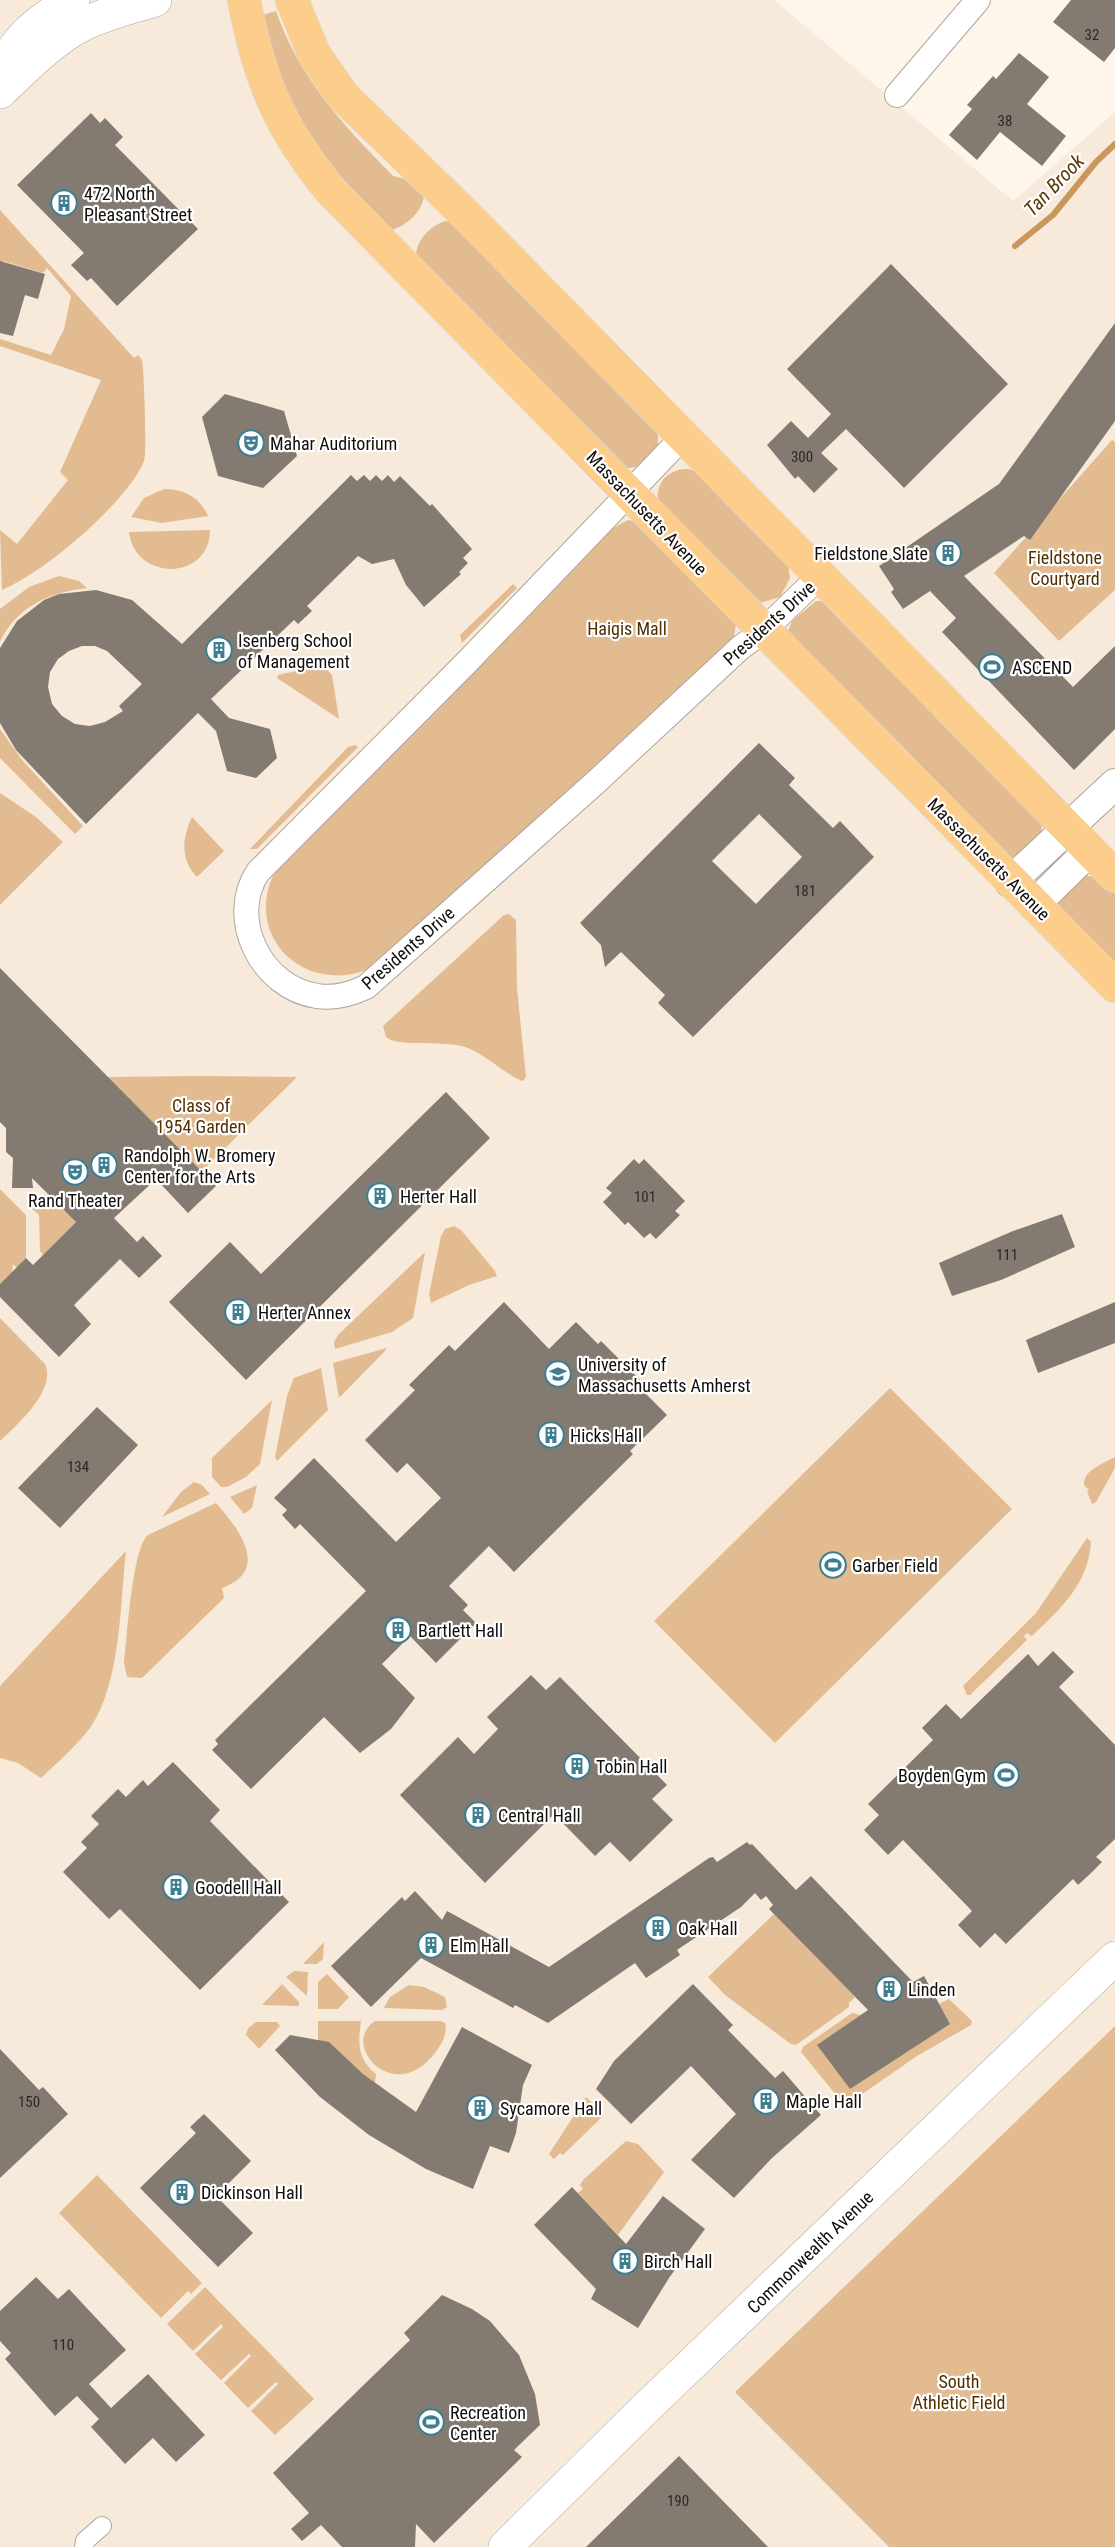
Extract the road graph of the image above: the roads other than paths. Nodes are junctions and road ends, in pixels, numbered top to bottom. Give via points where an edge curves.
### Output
1 (73, 0) edge
2 (155, 0) edge
3 (244, 0) edge
4 (292, 0) edge
5 (978, 0) edge
6 (0, 90) edge
7 (897, 95) dead end
8 (683, 436) junction
9 (628, 493) junction
10 (820, 576) junction
11 (763, 631) junction
12 (1115, 784) edge
13 (1079, 839) junction
14 (1115, 876) edge
15 (1011, 882) junction
16 (1034, 905) junction
17 (1115, 986) edge
18 (1115, 1958) edge
19 (102, 2526) dead end
20 (84, 2547) edge
21 (505, 2547) edge

1 - 6 main road via 38,23 18,45 8,58
2 - 6 main road via 78,27
3 - 9 main road, Massachusetts Avenue via 254,52 272,102 315,171 369,231
4 - 8 main road via 314,54 344,96
5 - 7 street
8 - 9 street, Presidents Drive
8 - 10 main road
9 - 11 main road, Massachusetts Avenue
9 - 11 street, Presidents Drive via 258,872 246,899 247,931 255,950 275,974 315,996 352,994 366,987
10 - 11 street, Presidents Drive
10 - 13 main road
11 - 15 main road, Massachusetts Avenue
12 - 13 street
13 - 14 main road
13 - 15 street
13 - 16 street
15 - 16 main road, Massachusetts Avenue
16 - 17 main road, Massachusetts Avenue
18 - 21 main road, Commonwealth Avenue
19 - 20 street via 85,2541

